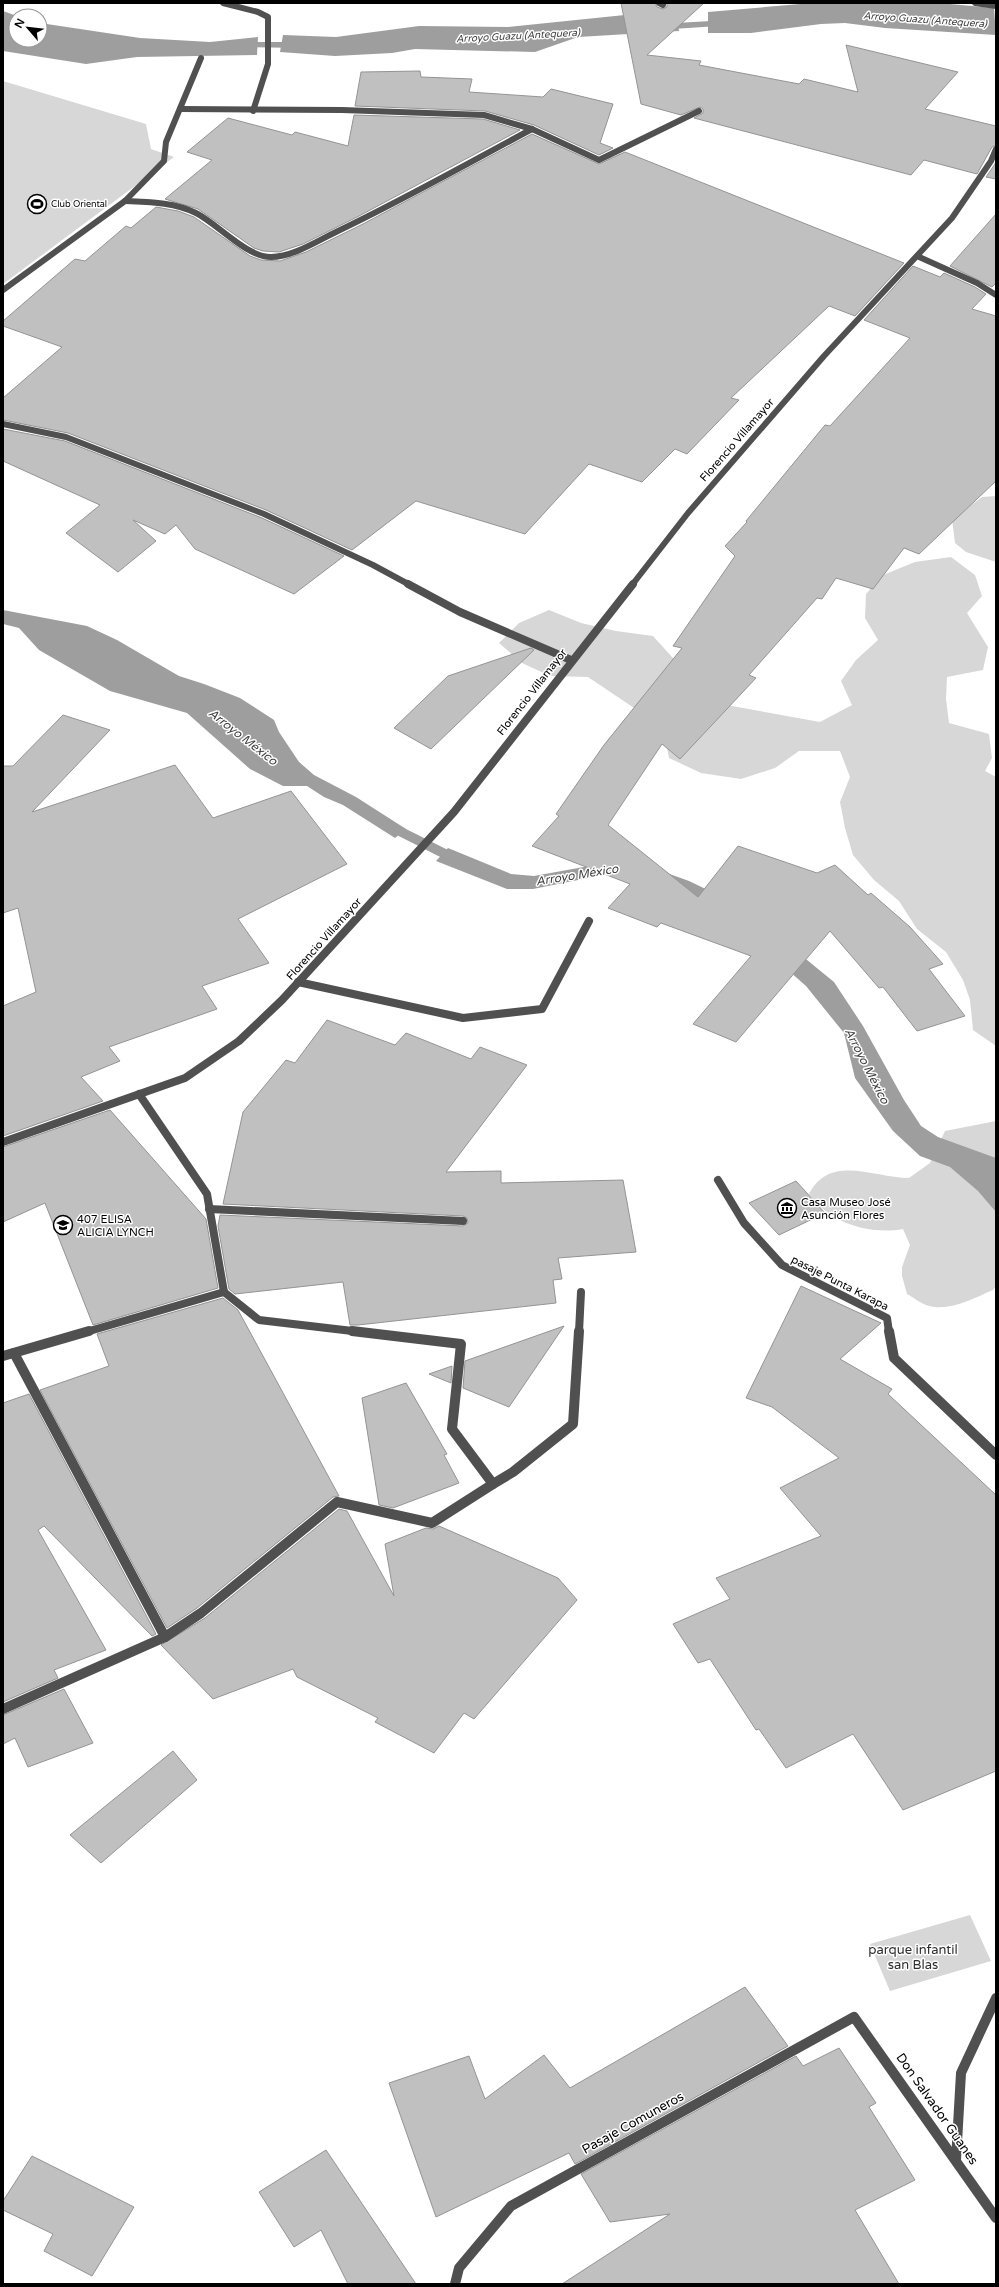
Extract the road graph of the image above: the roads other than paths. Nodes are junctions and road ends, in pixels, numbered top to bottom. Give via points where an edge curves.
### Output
1 (224, 3) edge
2 (976, 3) edge
3 (996, 6) edge
4 (200, 58) dead end
5 (180, 109) junction
6 (253, 111) junction
7 (699, 111) dead end
8 (532, 130) junction
9 (996, 149) edge
10 (125, 201) junction
11 (917, 256) junction
12 (3, 290) edge
13 (996, 295) edge
14 (3, 424) edge
15 (572, 660) junction
16 (590, 921) dead end
17 (298, 982) junction
18 (139, 1094) junction
19 (3, 1142) edge
20 (718, 1180) dead end
21 (209, 1209) junction
22 (463, 1221) dead end
23 (224, 1292) junction
24 (582, 1292) dead end
25 (14, 1353) junction
26 (3, 1356) edge
27 (996, 1455) edge
28 (493, 1484) junction
29 (165, 1637) junction
30 (3, 1709) edge
31 (996, 1998) edge
32 (854, 2017) joint
33 (956, 2160) junction
34 (996, 2218) edge
35 (455, 2284) edge

1 - 6 street via 268,17 268,64
2 - 3 street
4 - 5 street
5 - 6 street
5 - 10 street via 166,142 164,161
6 - 8 street via 342,110 484,115
7 - 8 street via 599,160
8 - 10 street via 296,251 273,257 253,253 197,214 171,204
9 - 11 street, Florencio Villamayor via 991,161 952,218
10 - 12 street
11 - 13 street via 977,283
11 - 15 street, Florencio Villamayor via 824,356 688,513
14 - 15 street via 66,437 264,514 373,565 460,612
15 - 17 street, Florencio Villamayor via 454,812
16 - 17 street via 542,1009 463,1018
17 - 18 street, Florencio Villamayor via 239,1041 185,1078
18 - 19 street, Florencio Villamayor
18 - 21 street via 207,1194
20 - 27 street, pasaje Punta Karapa via 744,1223 782,1266 887,1318 894,1358
21 - 22 street
21 - 23 street
23 - 25 street
23 - 28 street via 259,1320 461,1344 452,1429
24 - 28 street via 573,1424 513,1472
25 - 26 street
25 - 29 street
28 - 29 street via 432,1523 337,1502 201,1613
29 - 30 street
31 - 33 street via 962,2073
32 - 33 street, Don Salvador Guanes
32 - 35 street, Pasaje Comuneros via 511,2206 458,2268
33 - 34 street, Don Salvador Guanes

